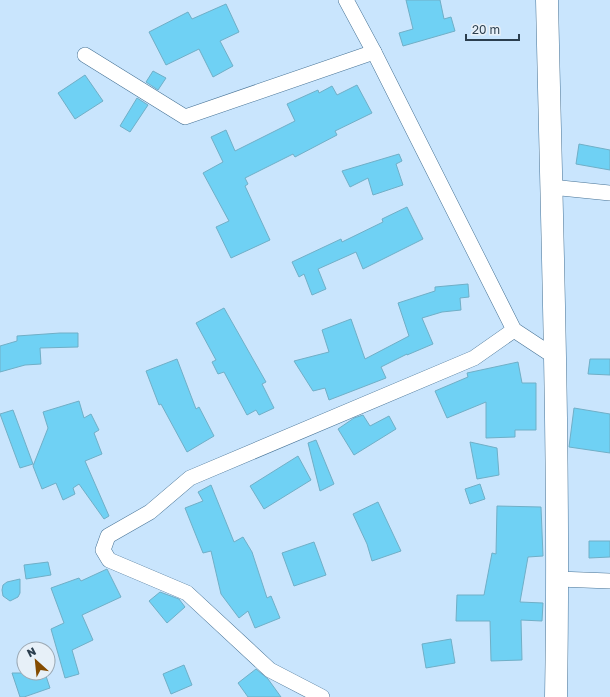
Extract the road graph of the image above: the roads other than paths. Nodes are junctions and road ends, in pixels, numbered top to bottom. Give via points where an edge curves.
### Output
1 (346, 0) edge
2 (547, 0) edge
3 (374, 52) junction
4 (85, 55) dead end
5 (551, 187) junction
6 (610, 192) edge
7 (514, 330) junction
8 (555, 357) junction
9 (558, 579) junction
10 (610, 581) edge
11 (322, 697) edge
12 (556, 697) edge

1 - 3 street
2 - 5 street
3 - 4 street via 185,117
3 - 7 street
5 - 6 street
5 - 8 street
7 - 8 street
7 - 11 street via 474,358 190,478 150,512 108,536 103,550 109,560 187,593 270,670
8 - 9 street
9 - 10 street
9 - 12 street

